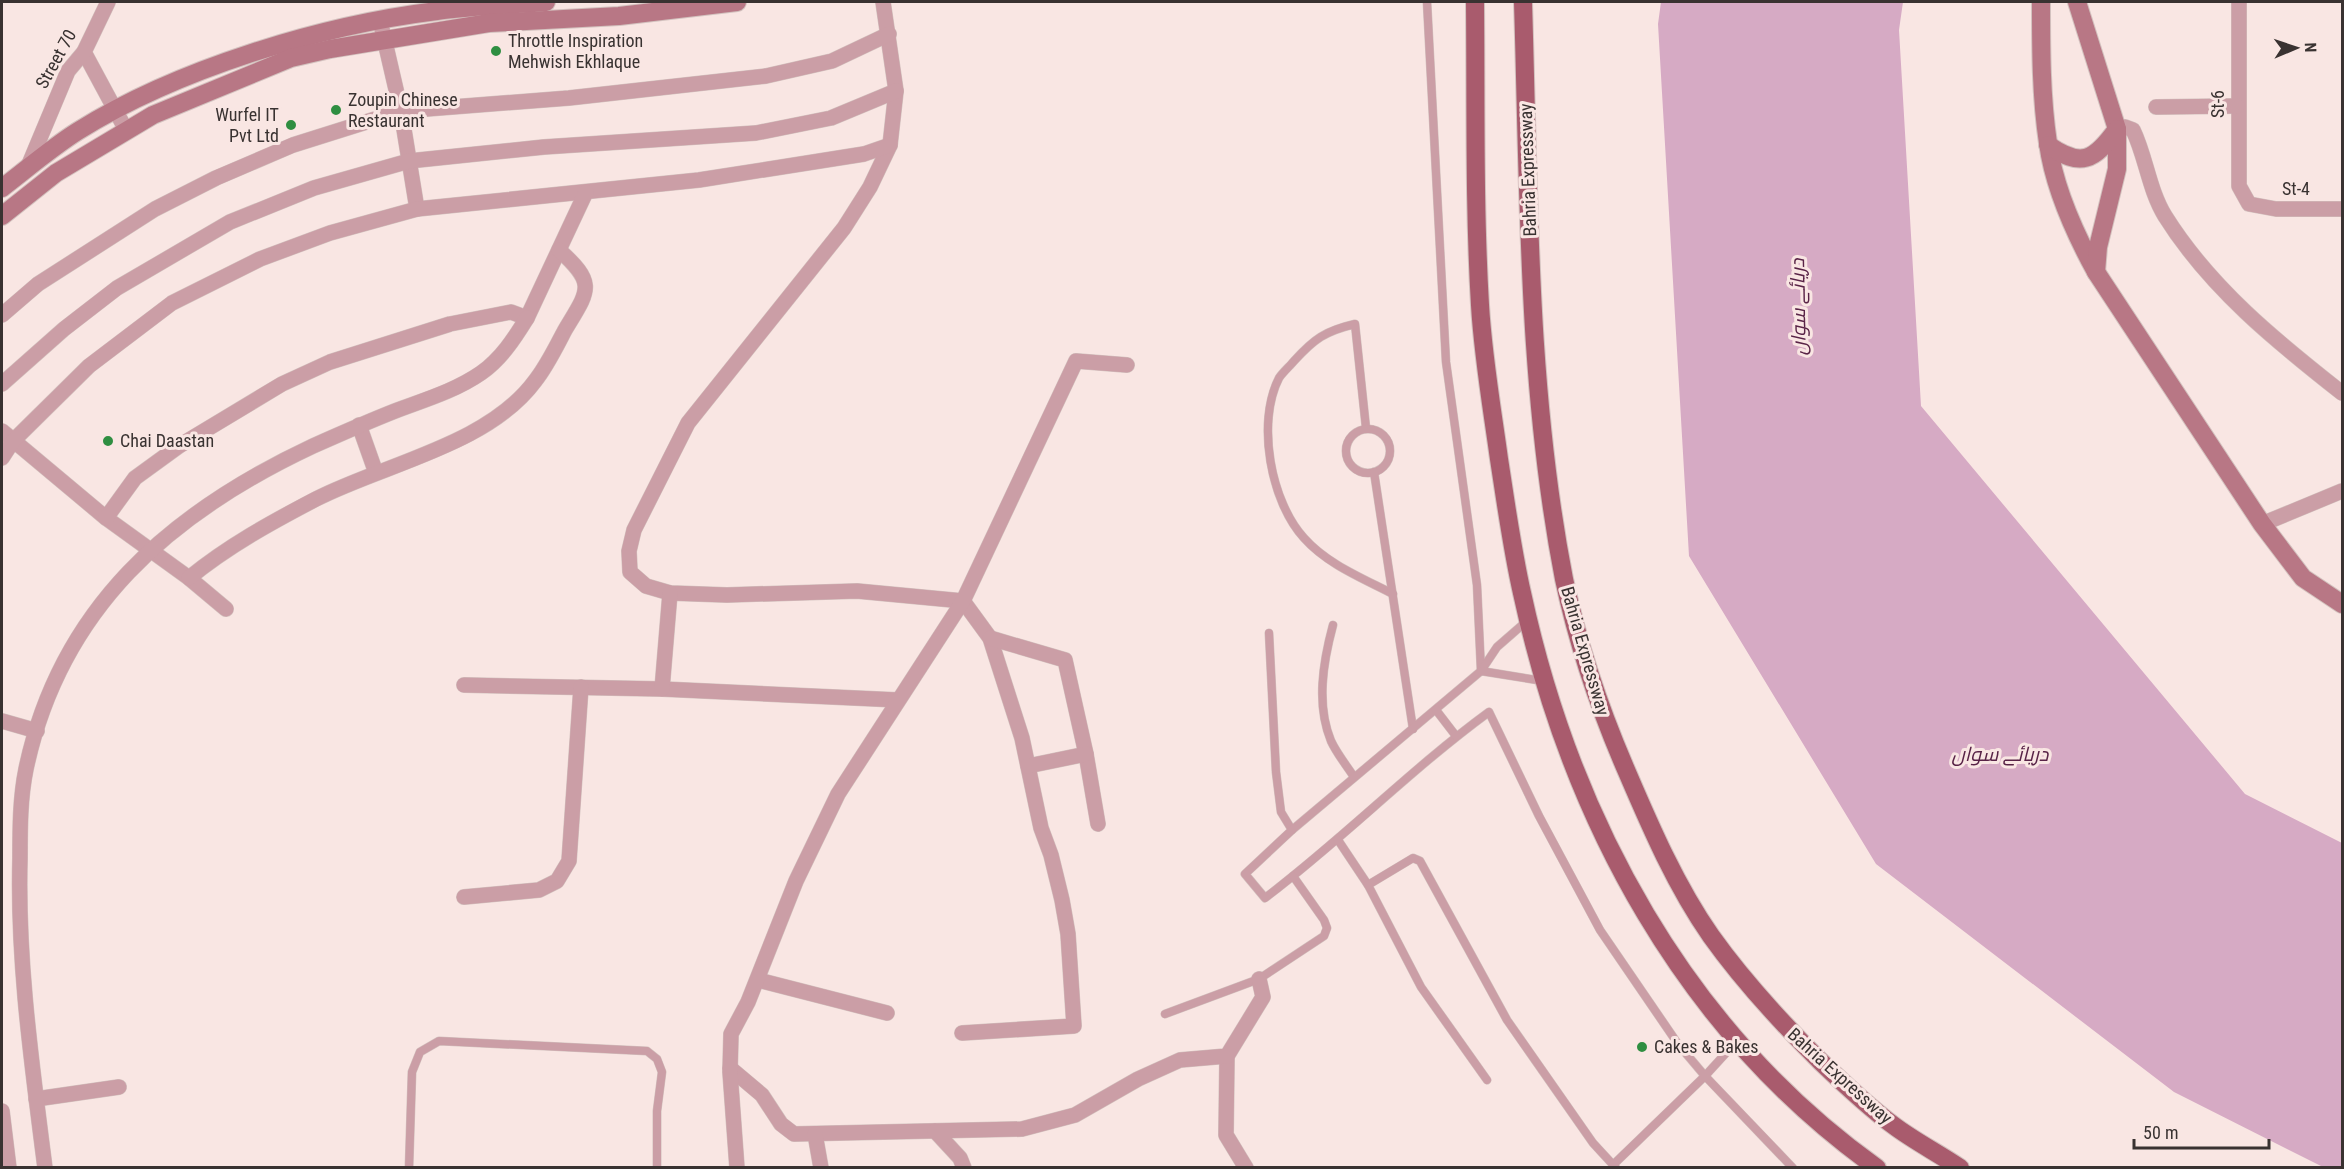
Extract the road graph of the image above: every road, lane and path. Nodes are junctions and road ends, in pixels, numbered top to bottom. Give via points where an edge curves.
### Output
1 (108, 2) edge
2 (546, 2) edge
3 (737, 2) edge
4 (883, 2) edge
5 (1427, 2) edge
6 (1474, 2) edge
7 (1523, 2) edge
8 (2041, 2) edge
9 (2077, 2) edge
10 (2239, 2) edge
11 (381, 20) junction
12 (889, 34) junction
13 (384, 40) junction
14 (84, 52) junction
15 (896, 91) junction
16 (2237, 106) junction
17 (2156, 107) dead end
18 (114, 111) junction
19 (401, 111) junction
20 (2117, 129) junction
21 (126, 130) junction
22 (890, 145) junction
23 (2048, 145) junction
24 (409, 161) junction
25 (27, 169) junction
26 (2, 188) edge
27 (586, 192) junction
28 (2249, 204) joint
29 (2343, 208) edge
30 (417, 209) junction
31 (2, 216) edge
32 (559, 250) junction
33 (2096, 272) junction
34 (2, 315) edge
35 (527, 318) junction
36 (1127, 365) dead end
37 (2, 384) edge
38 (2343, 393) edge
39 (359, 425) junction
40 (1366, 428) junction
41 (7, 436) edge
42 (2, 458) edge
43 (1374, 472) junction
44 (376, 473) junction
45 (2343, 491) edge
46 (106, 518) junction
47 (2262, 524) junction
48 (150, 549) junction
49 (189, 578) junction
50 (670, 593) junction
51 (1393, 594) junction
52 (963, 600) junction
53 (2343, 604) edge
54 (226, 609) dead end
55 (1528, 619) junction
56 (1333, 625) dead end
57 (1269, 633) dead end
58 (990, 638) junction
59 (1481, 671) junction
60 (1545, 681) junction
61 (464, 685) dead end
62 (581, 687) junction
63 (662, 689) junction
64 (898, 700) junction
65 (1436, 711) junction
66 (2, 721) edge
67 (1413, 729) junction
68 (37, 731) junction
69 (1456, 736) junction
70 (1086, 754) junction
71 (1028, 766) junction
72 (1354, 777) junction
73 (1098, 824) dead end
74 (1292, 830) junction
75 (1338, 840) junction
76 (1293, 876) junction
77 (1368, 885) junction
78 (464, 897) dead end
79 (1258, 979) junction
80 (758, 980) junction
81 (887, 1012) dead end
82 (1165, 1014) dead end
83 (962, 1033) dead end
84 (1737, 1041) junction
85 (1227, 1056) junction
86 (730, 1068) junction
87 (1705, 1077) junction
88 (1487, 1080) dead end
89 (119, 1087) dead end
90 (36, 1099) junction
91 (2, 1111) edge
92 (935, 1131) junction
93 (814, 1134) junction
94 (1615, 1166) edge
95 (9, 1167) edge
96 (45, 1167) edge
97 (410, 1167) edge
98 (657, 1167) edge
99 (737, 1167) edge
100 (821, 1167) edge
101 (964, 1167) edge
102 (1246, 1167) edge
103 (1793, 1167) edge
104 (1877, 1167) edge
105 (1960, 1167) edge

1 - 14 street, Street 70
2 - 11 main road
3 - 13 main road via 618,16 489,23
4 - 12 street
5 - 59 lane via 1446,362 1477,585
6 - 55 main road via 1484,354 1510,531
7 - 105 main road, Bahria Expressway via 1533,311 1543,434 1564,579 1603,717 1677,880 1711,935 1771,1012 1892,1125
8 - 23 main road
9 - 20 main road
10 - 16 street, St-6
11 - 13 street
11 - 18 main road via 238,58
12 - 15 street
12 - 19 street via 832,61 766,76 569,98
13 - 19 street
13 - 21 main road via 291,58
14 - 18 street
14 - 25 street, Street 70 via 68,71
15 - 22 street
15 - 24 street via 831,118 756,133 544,147
16 - 17 street
16 - 28 street, St-6 via 2239,186
18 - 21 street
18 - 25 main road via 78,131
19 - 24 street
19 - 34 street via 293,145 154,209 38,284
20 - 23 main road via 2095,155 2084,159 2072,159
20 - 33 main road via 2117,169 2098,247
20 - 38 street via 2133,130 2164,215 2207,272 2293,355
21 - 31 main road via 56,173
22 - 27 street via 864,154 699,180
22 - 50 street via 844,228 688,423 634,530 630,572 646,586
23 - 33 main road via 2077,238
24 - 30 street
24 - 37 street via 314,188 230,222 117,288
25 - 26 main road
27 - 30 street
27 - 32 street
28 - 29 street, St-4 via 2276,209
30 - 41 street via 330,233 260,259 172,303 89,366
32 - 35 street
32 - 44 street via 580,269 585,291 583,301 535,382 516,402 475,429
33 - 47 main road
35 - 39 street via 502,354 483,372 459,387
35 - 46 street via 511,312 450,324 330,362 282,384 188,440 135,478
36 - 52 street via 1076,361
39 - 44 street
39 - 48 street via 236,486
40 - 43 lane via 1378,430 1391,449 1389,461
40 - 43 lane via 1347,441 1345,453 1358,472
40 - 51 lane via 1355,324 1335,328 1314,339 1280,378 1271,405 1272,471 1285,512 1304,539 1325,557
41 - 42 street
41 - 46 street
43 - 51 lane
44 - 49 street via 248,536
45 - 47 street
46 - 48 street
47 - 53 main road via 2303,578
48 - 49 street
48 - 68 street via 104,600 79,636 51,690
49 - 54 street
50 - 52 street via 857,591
50 - 63 street
51 - 67 lane
52 - 58 street
52 - 64 street
55 - 59 lane via 1497,647
55 - 60 main road
56 - 72 lane via 1324,669 1325,719 1332,742
57 - 74 lane via 1276,772 1281,812
58 - 70 street via 1065,660
58 - 71 street
59 - 60 lane
59 - 65 lane
60 - 84 main road via 1577,774 1610,850 1643,911 1701,999
61 - 62 street
62 - 63 street
62 - 78 street via 569,861 557,881 539,890
63 - 64 street
64 - 80 street via 838,794 796,881
65 - 67 lane
65 - 69 lane
66 - 68 street
67 - 72 lane
68 - 90 street via 26,770 19,881 22,965
69 - 75 lane
69 - 87 lane via 1489,712 1600,930
70 - 71 street
70 - 73 street
71 - 83 street via 1062,900 1074,1026
72 - 74 lane
74 - 76 lane via 1245,874 1265,898
75 - 76 lane
75 - 77 lane
76 - 79 lane via 1324,920 1324,936
77 - 88 lane via 1421,987
77 - 94 lane via 1413,858 1420,861 1507,1020 1593,1143
79 - 82 lane
79 - 85 street via 1263,997
80 - 81 street
80 - 86 street via 731,1034
84 - 87 lane
84 - 104 main road via 1818,1123
85 - 92 street via 1180,1060 1075,1115 1022,1129
85 - 102 street via 1227,1136
86 - 93 street via 762,1095 781,1124 794,1134
86 - 99 street
87 - 94 lane
87 - 103 lane
89 - 90 street
90 - 96 street
91 - 95 street
92 - 93 street
92 - 101 street
93 - 100 street
97 - 98 lane via 412,1072 420,1052 439,1041 647,1051 657,1059 662,1072

